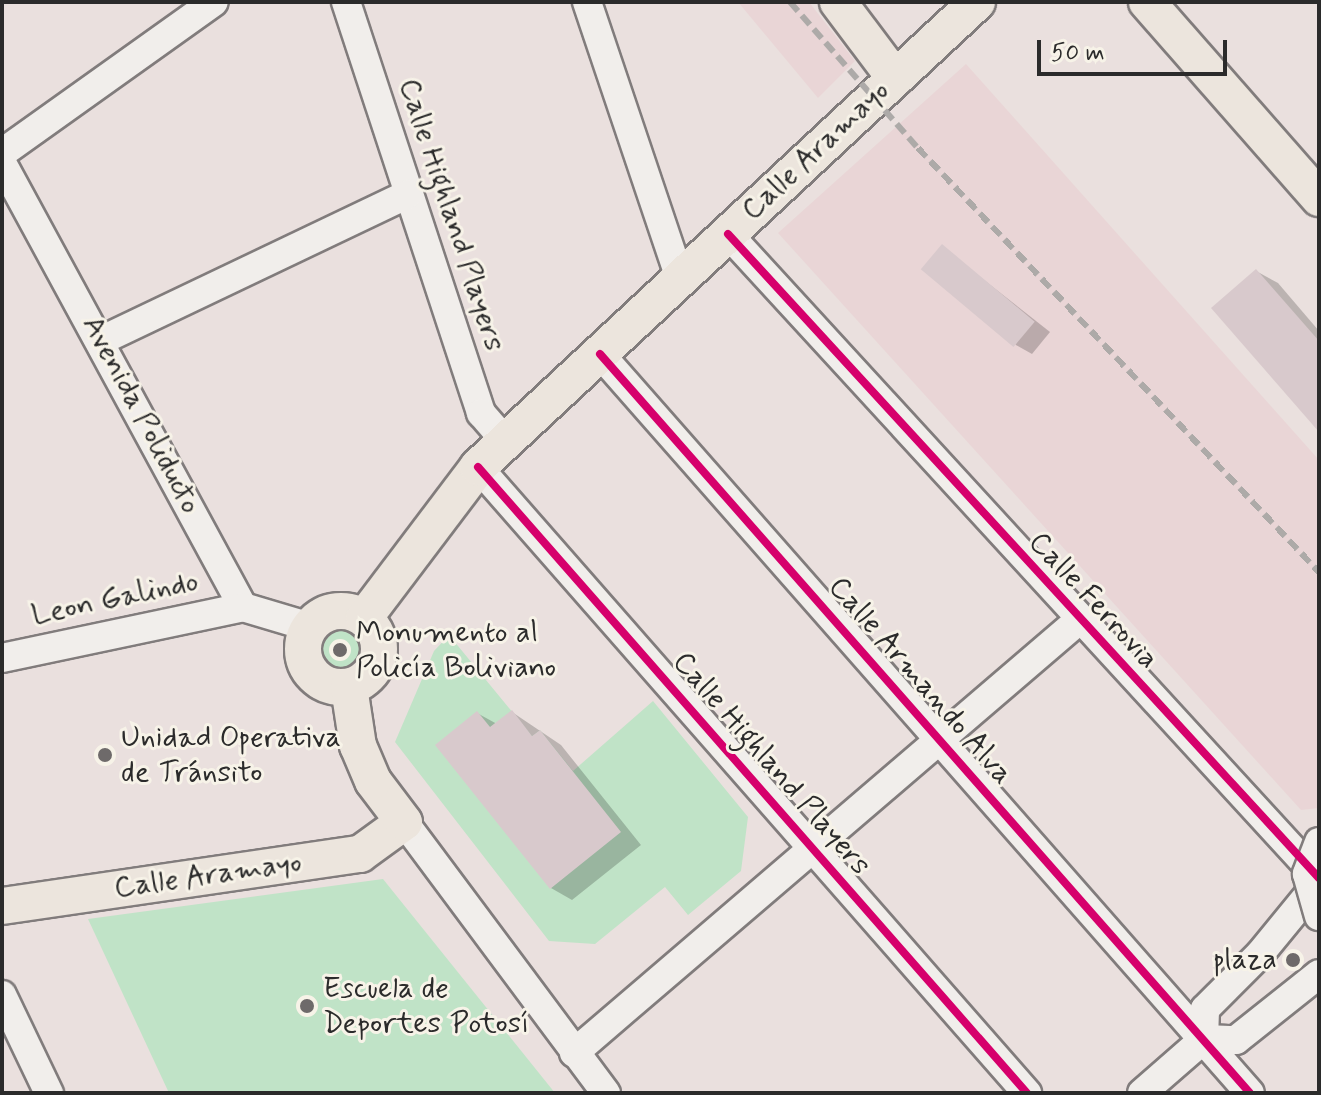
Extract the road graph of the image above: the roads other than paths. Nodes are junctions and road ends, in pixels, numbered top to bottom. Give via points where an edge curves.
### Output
1 (346, 2) edge
2 (587, 2) edge
3 (838, 2) edge
4 (977, 2) edge
5 (1147, 2) edge
6 (199, 6) edge
7 (895, 78) junction
8 (2, 153) edge
9 (2, 163) edge
10 (408, 194) junction
11 (1319, 198) edge
12 (728, 234) junction
13 (680, 279) junction
14 (102, 340) junction
15 (600, 354) junction
16 (506, 442) junction
17 (478, 467) junction
18 (243, 607) junction
19 (364, 618) junction
20 (1078, 621) junction
21 (310, 627) junction
22 (2, 658) edge
23 (349, 687) junction
24 (942, 741) junction
25 (404, 822) junction
26 (813, 848) junction
27 (1308, 849) edge
28 (1316, 899) edge
29 (2, 906) edge
30 (1319, 974) edge
31 (2, 995) edge
32 (1204, 1039) junction
33 (574, 1053) junction
34 (49, 1093) edge
35 (606, 1093) edge
36 (1027, 1093) edge
37 (1142, 1093) edge
38 (1250, 1093) edge

1 - 10 street, Calle Highland Players
2 - 13 street
3 - 7 main road
4 - 7 main road, Calle Aramayo
5 - 11 main road
6 - 8 street
7 - 12 main road, Calle Aramayo
9 - 14 street, Avenida Poliducto
10 - 14 street
10 - 16 street, Calle Highland Players via 481,413
12 - 13 main road, Calle Aramayo
12 - 20 street, Calle Ferrovia
13 - 15 main road, Calle Aramayo
14 - 18 street, Avenida Poliducto
15 - 16 main road, Calle Aramayo
15 - 24 street, Calle Armando Alva
16 - 17 main road, Calle Aramayo
17 - 19 main road, Calle Aramayo
17 - 26 street, Calle Highland Players
18 - 21 street
18 - 22 street, Leon Galindo
19 - 21 main road via 340,610
19 - 23 main road via 379,638 377,663 361,682
20 - 24 street
20 - 27 street, Calle Ferrovia
21 - 23 main road via 303,646 307,666 325,684
23 - 25 main road via 358,746 373,781
24 - 26 street
24 - 32 street, Calle Armando Alva
25 - 29 main road, Calle Aramayo via 360,854
25 - 33 street
26 - 33 street
26 - 36 street, Calle Highland Players
27 - 28 street, Calle Ferrovia
27 - 28 street, bridge via 1307,874
28 - 32 street via 1205,1009
30 - 32 street via 1236,1040
31 - 34 street
32 - 37 street
32 - 38 street, Calle Armando Alva
33 - 35 street

